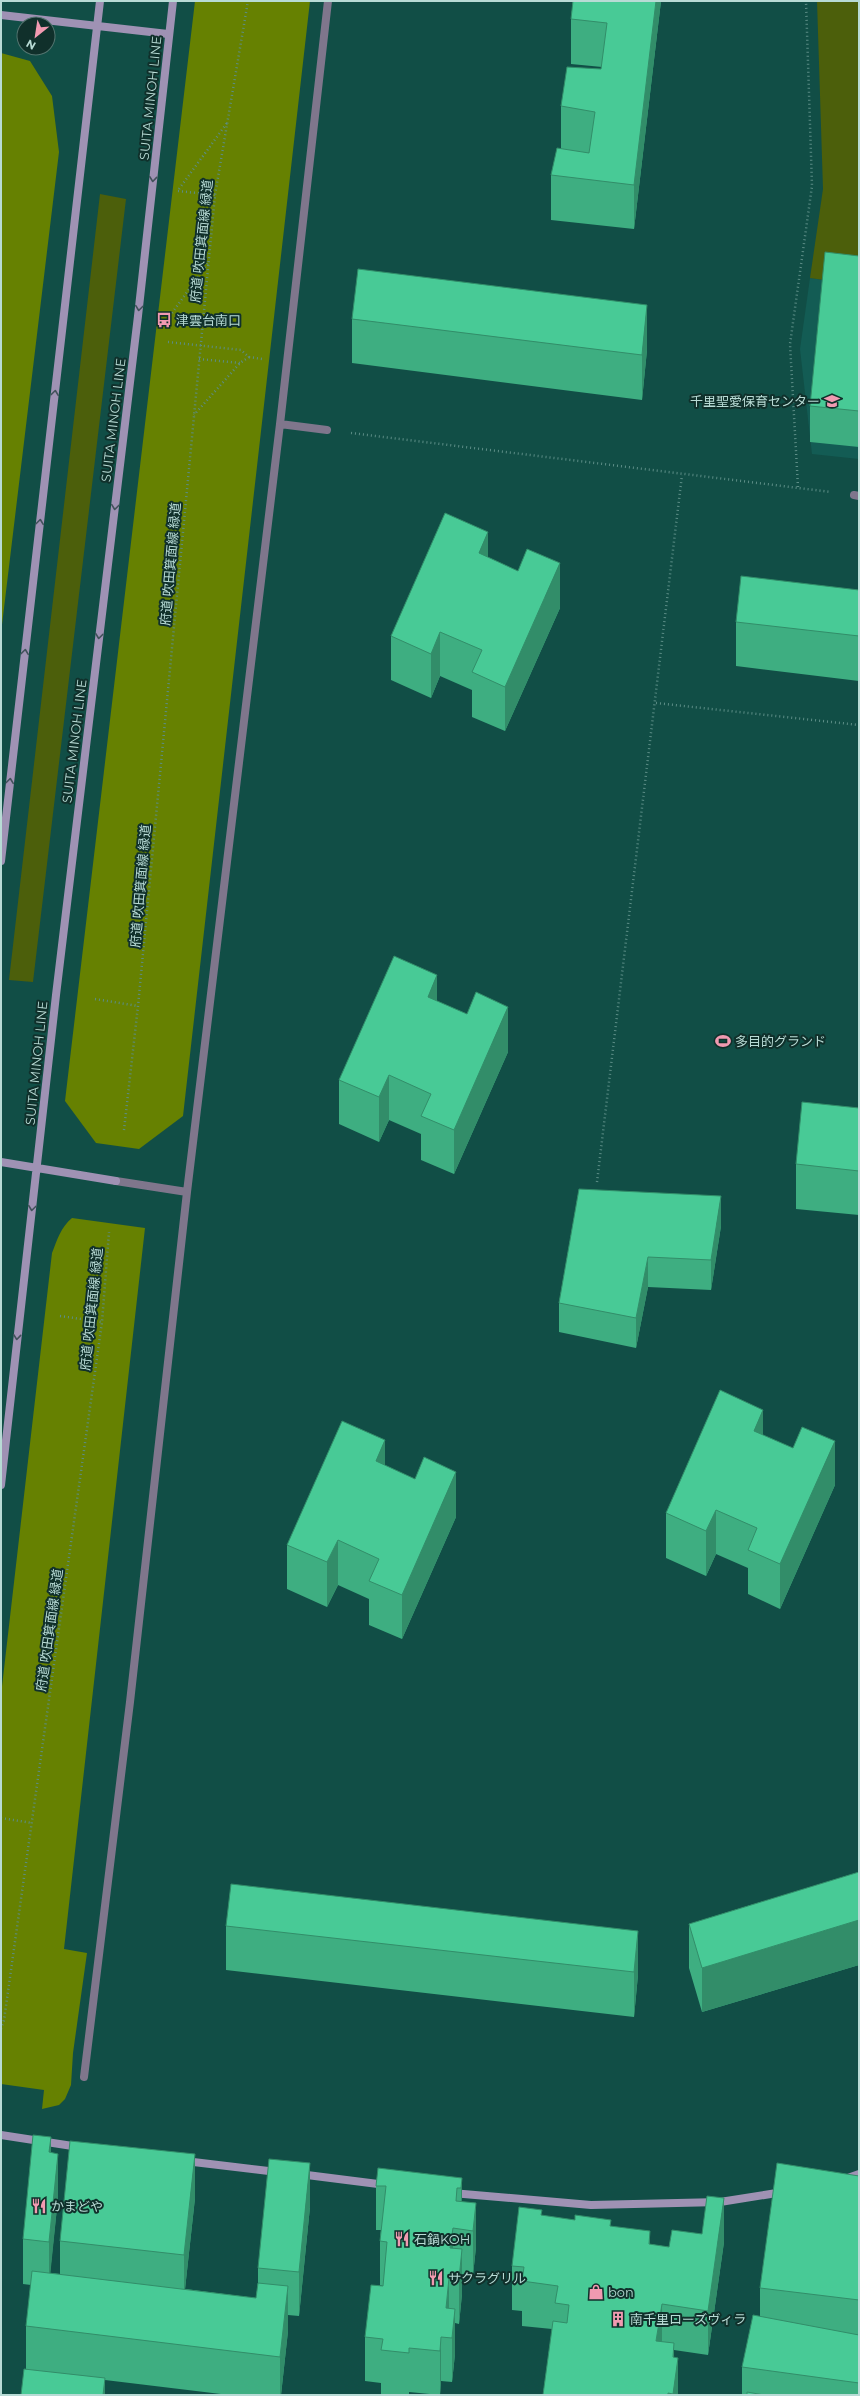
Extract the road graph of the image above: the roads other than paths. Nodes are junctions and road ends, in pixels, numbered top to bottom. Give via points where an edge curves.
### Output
1 (100, 1) edge
2 (172, 1) edge
3 (328, 1) edge
4 (1, 15) edge
5 (97, 25) junction
6 (168, 34) junction
7 (280, 424) junction
8 (327, 430) road end
9 (1, 861) edge
10 (1, 1162) edge
11 (37, 1169) junction
12 (116, 1181) joint
13 (187, 1192) junction
14 (1, 1485) edge
15 (84, 2077) dead end
16 (1, 2135) edge
17 (85, 2148) edge
18 (177, 2160) edge
19 (859, 2174) edge
20 (837, 2181) edge
21 (397, 2186) edge
22 (794, 2190) edge
23 (444, 2192) edge

1 - 5 main road
2 - 6 main road, SUITA MINOH LINE
3 - 7 street
4 - 5 main road
5 - 6 main road
9 -> 5 main road
6 -> 11 main road, SUITA MINOH LINE
7 - 8 street
7 - 13 street
10 - 11 main road
11 - 12 main road
11 -> 14 main road, SUITA MINOH LINE
12 - 13 street
13 - 15 street via 129,1710
16 - 17 main road
18 - 21 main road
19 - 20 main road
22 - 23 main road via 720,2202 591,2205

